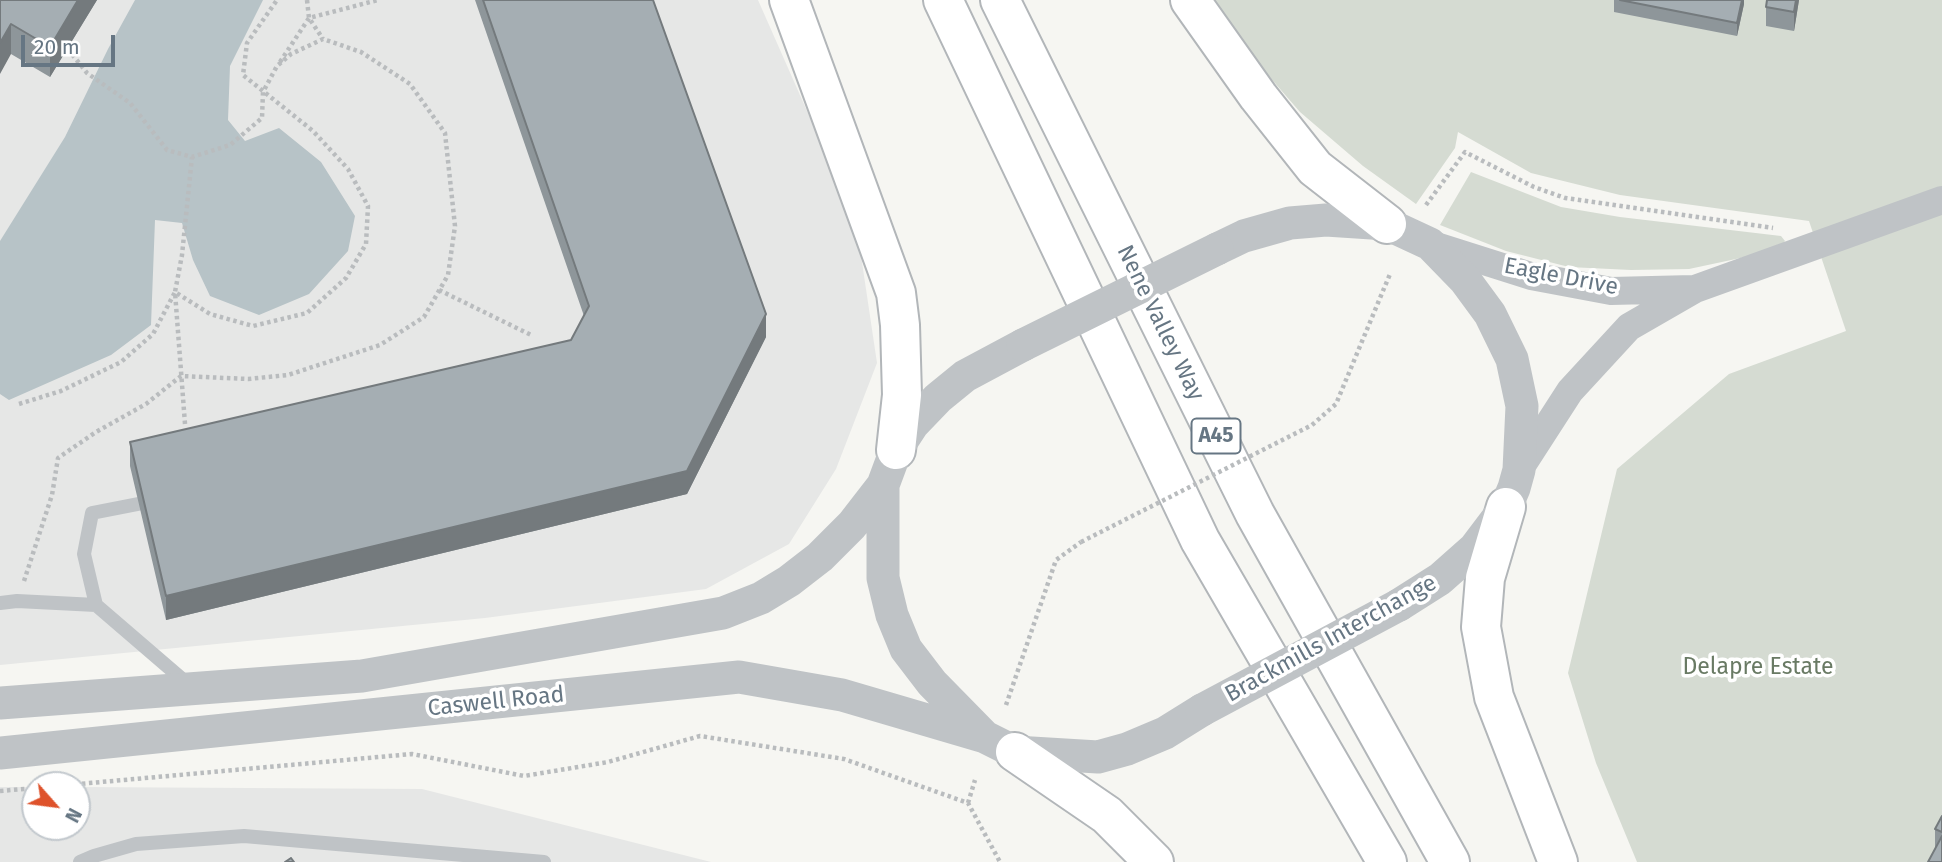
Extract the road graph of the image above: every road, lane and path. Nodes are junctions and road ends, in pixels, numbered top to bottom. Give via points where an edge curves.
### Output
1 (277, 0) edge
2 (307, 0) edge
3 (378, 0) edge
4 (943, 0) edge
5 (1000, 0) edge
6 (1190, 0) edge
7 (790, 3) edge
8 (309, 18) junction
9 (323, 38) junction
10 (71, 52) edge
11 (277, 66) junction
12 (263, 92) junction
13 (192, 157) junction
14 (1942, 200) edge
15 (1426, 205) dead end
16 (1387, 224) junction
17 (1777, 228) dead end
18 (1430, 244) junction
19 (1390, 274) dead end
20 (1695, 289) junction
21 (439, 290) junction
22 (174, 292) junction
23 (531, 335) dead end
24 (181, 376) junction
25 (19, 404) dead end
26 (185, 424) dead end
27 (896, 450) junction
28 (1519, 470) junction
29 (883, 485) junction
30 (138, 504) edge
31 (1506, 507) junction
32 (17, 601) junction
33 (0, 603) edge
34 (96, 605) junction
35 (1276, 671) junction
36 (192, 687) junction
37 (0, 703) edge
38 (1006, 705) dead end
39 (1000, 744) junction
40 (0, 752) edge
41 (975, 780) dead end
42 (91, 783) edge
43 (21, 789) edge
44 (0, 791) edge
45 (968, 803) junction
46 (80, 862) edge
47 (544, 862) edge
48 (1000, 862) edge
49 (1154, 862) edge
50 (1387, 862) edge
51 (1450, 862) edge
52 (1558, 862) edge

1 - 12 path via 247,43 243,75
2 - 8 path
3 - 8 path
4 - 35 highway, A45 via 1200,540
5 - 51 highway, Nene Valley Way / A45 via 1255,514
6 - 16 highway via 1315,169
7 - 27 highway via 896,293 902,395
8 - 9 path
8 - 11 path
9 - 11 path
9 - 21 path via 361,52 410,84 445,133 455,226 448,275
10 - 13 path via 87,74 130,103 167,150
11 - 12 path
12 - 13 path via 262,118 230,145
12 - 22 path via 313,131 348,169 368,206 366,244 346,278 307,313 253,326 210,314
13 - 22 path
14 - 20 street, Eagle Drive
15 - 17 path via 1465,152 1565,198
16 - 18 street, Brackmills Interchange
16 - 27 street, Brackmills Interchange, bridge via 1290,223 1244,236 965,376 913,424
18 - 20 street, Eagle Drive via 1531,275 1611,291
18 - 28 street, Brackmills Interchange via 1490,314 1511,359 1522,406
19 - 38 path, bridge via 1336,404 1312,425 1081,542 1056,561
20 - 28 street, Eagle Drive via 1629,327 1570,391
21 - 23 path
21 - 24 path via 424,317 380,345 288,375 248,379
22 - 24 path
22 - 25 path via 153,334 121,362 61,391
24 - 26 path
24 - 32 path via 146,404 58,458 52,495
27 - 29 street, Brackmills Interchange
28 - 31 street, Brackmills Interchange
29 - 36 street, Caswell Road via 820,557 761,598 723,612 362,676
29 - 39 street, Brackmills Interchange via 883,578 906,649 932,683
30 - 34 lane via 92,513 84,554
31 - 35 street, Brackmills Interchange, bridge via 1475,548 1440,579
31 - 52 highway via 1485,578 1481,627 1494,697
32 - 33 lane
32 - 34 lane
34 - 36 lane
35 - 39 street, Brackmills Interchange, bridge via 1165,733 1098,757
35 - 50 highway, A45
36 - 37 street, Caswell Road
39 - 40 street, Caswell Road via 842,695 739,677
39 - 49 highway via 1107,815
41 - 45 path
42 - 45 path via 412,754 524,776 608,762 700,736 844,759
43 - 44 path
45 - 48 path
46 - 47 lane via 136,844 244,836

